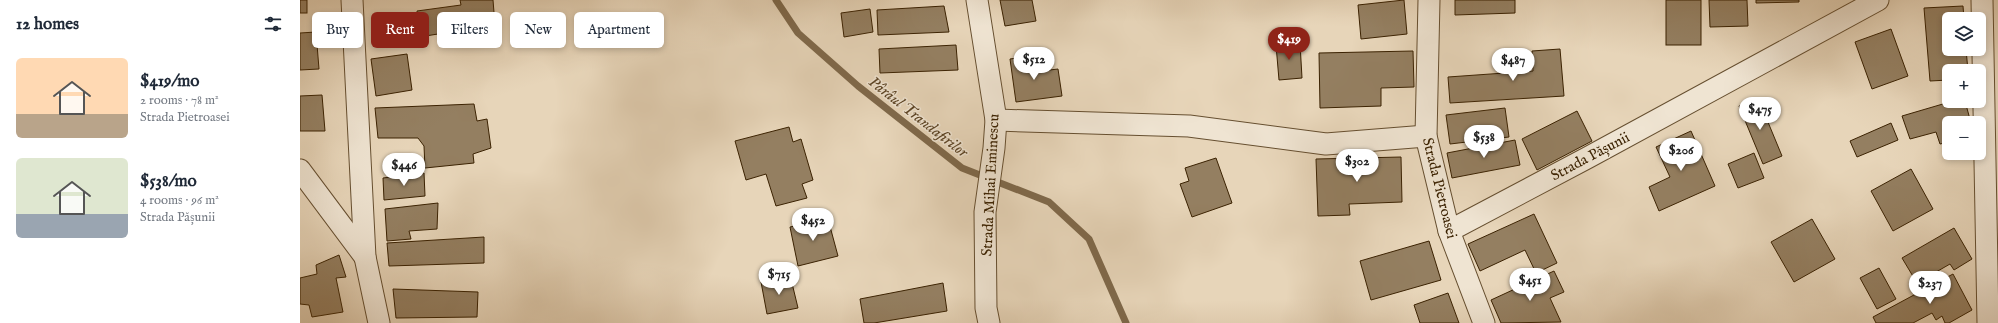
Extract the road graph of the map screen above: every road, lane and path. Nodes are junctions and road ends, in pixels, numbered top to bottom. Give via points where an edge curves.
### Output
1 (352, 0) edge
2 (978, 0) edge
3 (1429, 0) edge
4 (1878, 0) edge
5 (1982, 0) edge
6 (996, 120) junction
7 (1426, 136) junction
8 (300, 170) edge
9 (1449, 231) junction
10 (365, 257) junction
11 (379, 323) edge
12 (989, 323) edge
13 (1484, 323) edge
14 (1988, 323) edge

1 - 10 street
2 - 6 street, Strada Mihai Eminescu
3 - 7 street, Strada Pietroasei
4 - 9 street, Strada Pășunii
5 - 14 street
6 - 7 street via 1189,126 1326,144
6 - 12 street, Strada Mihai Eminescu via 985,212 986,308
7 - 9 street, Strada Pietroasei
8 - 10 street
9 - 13 street, Strada Pietroasei
10 - 11 street

